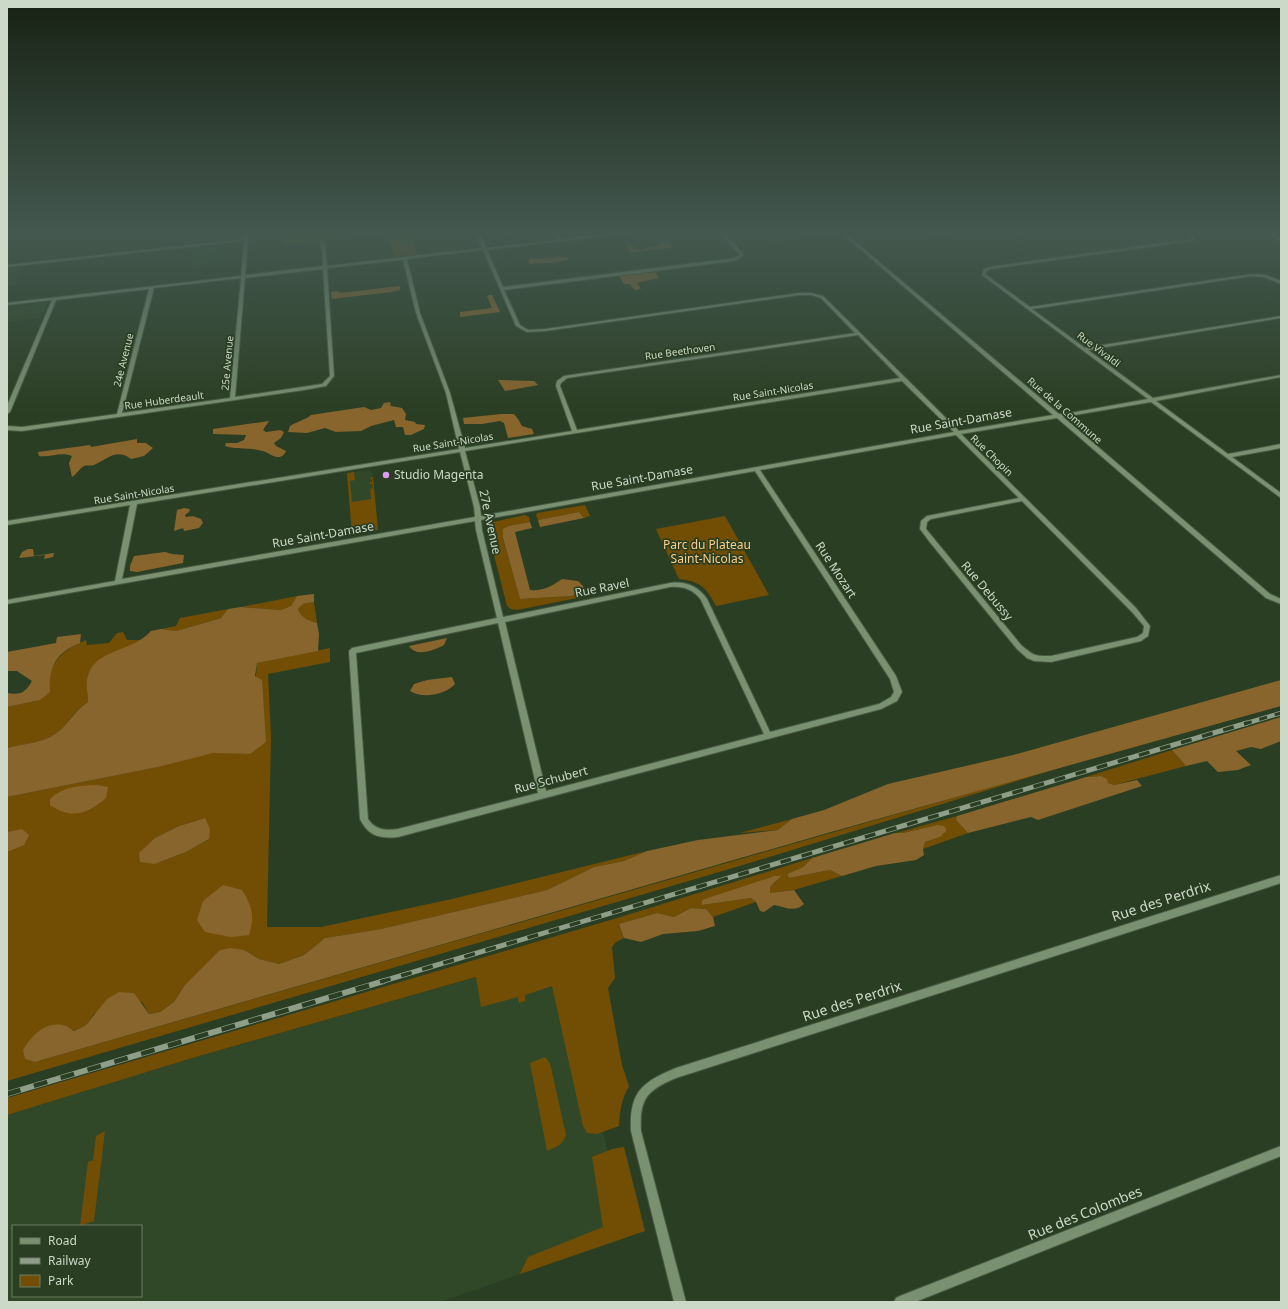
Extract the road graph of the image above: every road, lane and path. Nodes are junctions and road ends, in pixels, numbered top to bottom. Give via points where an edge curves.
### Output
1 (98, 293) edge
2 (150, 293) edge
3 (242, 293) edge
4 (327, 293) edge
5 (413, 293) edge
6 (503, 293) edge
7 (913, 293) edge
8 (1008, 293) edge
9 (1130, 293) edge
10 (55, 298) junction
11 (7, 304) edge
12 (1029, 308) junction
13 (1281, 317) edge
14 (858, 334) junction
15 (1084, 349) junction
16 (1281, 376) edge
17 (903, 379) junction
18 (232, 399) junction
19 (1150, 399) junction
20 (7, 412) edge
21 (119, 415) junction
22 (1057, 416) junction
23 (7, 428) edge
24 (575, 432) junction
25 (956, 434) junction
26 (1281, 446) edge
27 (462, 450) junction
28 (1228, 456) junction
29 (757, 469) junction
30 (1281, 496) edge
31 (1023, 499) junction
32 (134, 502) junction
33 (478, 519) junction
34 (7, 523) edge
35 (118, 582) junction
36 (7, 602) edge
37 (1278, 602) edge
38 (500, 619) junction
39 (1146, 634) joint
40 (352, 651) joint
41 (896, 683) joint
42 (768, 735) junction
43 (543, 795) junction
44 (1281, 879) edge
45 (1281, 1151) edge
46 (680, 1302) edge
47 (900, 1302) edge

1 - 10 street
2 - 21 street, 24e Avenue
3 - 18 street, 25e Avenue
4 - 18 street, Rue Huberdeault via 332,376 324,385
5 - 27 street, 27e Avenue via 418,313 448,393
6 - 14 street, Rue Chopin via 518,326 527,331 800,294 822,297
7 - 22 street, Rue de la Commune
8 - 12 street, Rue Vivaldi
9 - 12 street
10 - 11 street
10 - 20 street
12 - 15 street, Rue Vivaldi
13 - 15 street
14 - 17 street, Rue Chopin
14 - 24 street, Rue Beethoven via 566,377 558,386
15 - 19 street, Rue Vivaldi
16 - 19 street, Rue Saint-Damase
17 - 24 street, Rue Saint-Nicolas
17 - 25 street, Rue Chopin
18 - 21 street, Rue Huberdeault
19 - 22 street, Rue Saint-Damase
19 - 28 street, Rue Vivaldi
21 - 23 street, Rue Huberdeault via 22,429
22 - 25 street, Rue Saint-Damase
22 - 37 street, Rue de la Commune
24 - 27 street, Rue Saint-Nicolas
25 - 29 street, Rue Saint-Damase
25 - 31 street, Rue Chopin
26 - 28 street
27 - 32 street, Rue Saint-Nicolas
27 - 33 street, 27e Avenue
28 - 30 street, Rue Vivaldi
29 - 33 street, Rue Saint-Damase
29 - 41 street, Rue Mozart
31 - 39 street, Rue Chopin via 1139,615 1148,626
31 - 39 street, Rue Debussy via 928,518 924,521 923,529 1004,629 1024,652 1036,659 1051,659 1128,642
32 - 34 street, Rue Saint-Nicolas
32 - 35 street
33 - 35 street, Rue Saint-Damase
33 - 38 street, 27e Avenue
35 - 36 street, Rue Saint-Damase
38 - 40 street, Rue Ravel
38 - 42 street, Rue Ravel via 670,585 688,586 700,593 704,599
38 - 43 street, 27e Avenue
40 - 43 street, Rue Schubert via 364,819 375,832 398,833
41 - 42 street, Rue Schubert via 897,696 891,702
42 - 43 street, Rue Schubert
44 - 46 street, Rue des Perdrix via 676,1073 653,1084 639,1098 634,1118
45 - 47 street, Rue des Colombes

